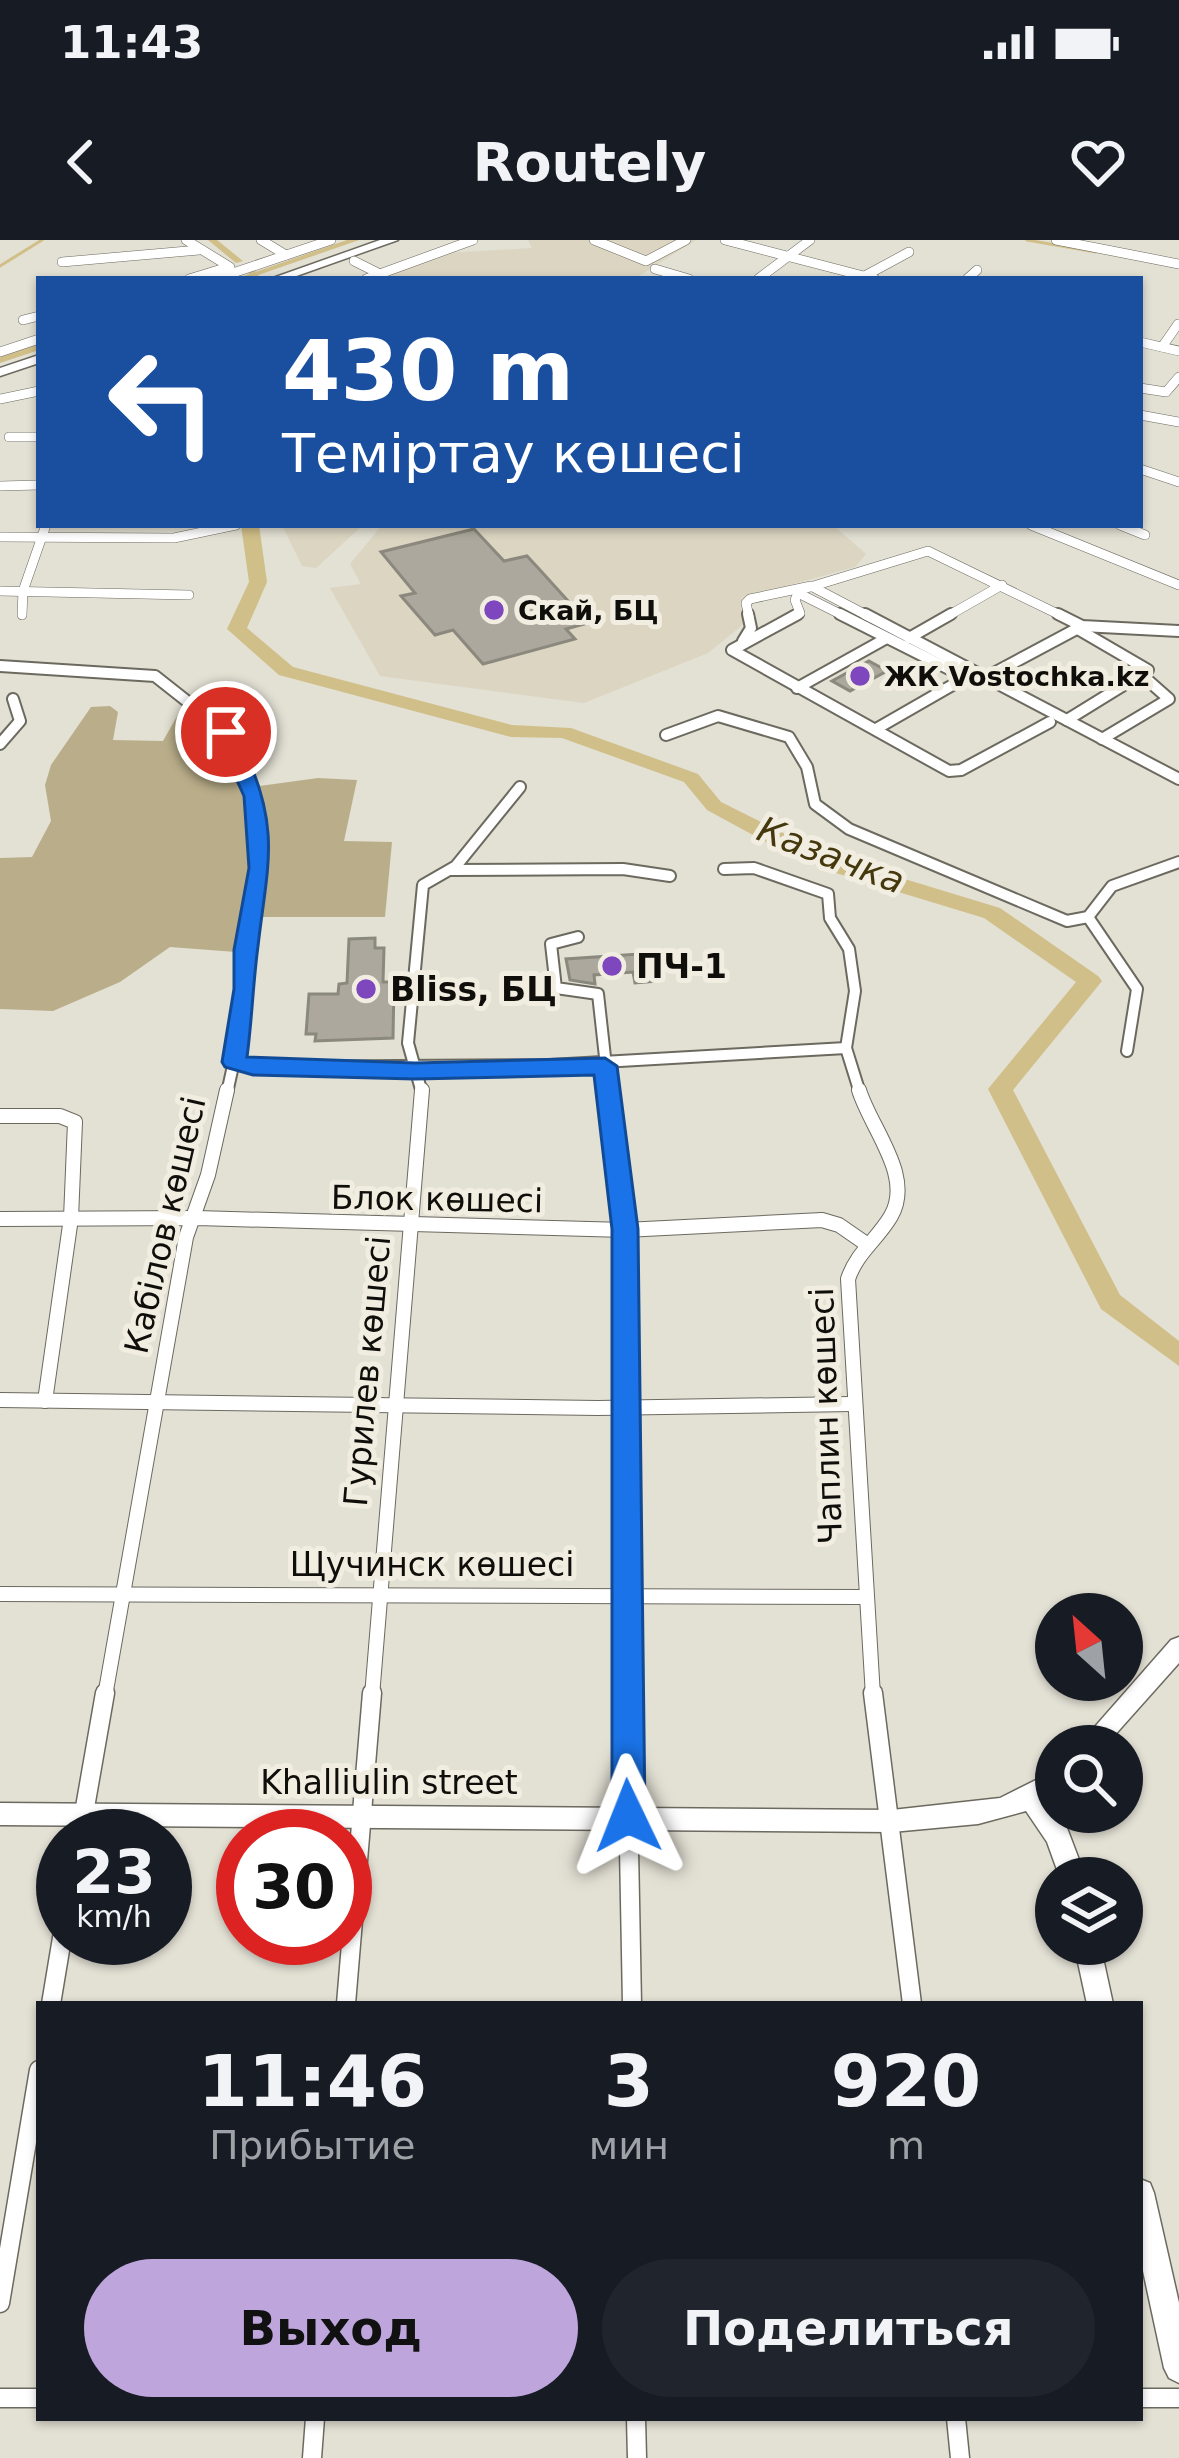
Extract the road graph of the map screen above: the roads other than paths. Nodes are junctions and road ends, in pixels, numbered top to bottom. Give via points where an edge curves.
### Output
1 (186, 240) edge
2 (261, 240) edge
3 (331, 240) edge
4 (473, 240) edge
5 (594, 240) edge
6 (643, 240) edge
7 (686, 240) edge
8 (724, 240) edge
9 (810, 240) edge
10 (1056, 240) edge
11 (400, 241) edge
12 (199, 250) junction
13 (622, 251) junction
14 (909, 251) dead end
15 (284, 253) junction
16 (786, 256) junction
17 (62, 262) dead end
18 (354, 262) junction
19 (1179, 264) edge
20 (230, 267) junction
21 (656, 269) dead end
22 (977, 270) dead end
23 (380, 274) junction
24 (199, 276) edge
25 (223, 276) edge
26 (287, 276) edge
27 (312, 276) edge
28 (374, 276) edge
29 (679, 276) edge
30 (762, 276) edge
31 (859, 276) edge
32 (869, 276) edge
33 (970, 276) edge
34 (36, 317) edge
35 (22, 320) dead end
36 (1178, 324) edge
37 (36, 340) edge
38 (1143, 343) edge
39 (1162, 347) junction
40 (1179, 351) edge
41 (0, 352) edge
42 (36, 365) edge
43 (0, 377) edge
44 (1179, 377) edge
45 (1143, 388) edge
46 (36, 392) edge
47 (0, 399) edge
48 (1143, 416) edge
49 (1179, 422) edge
50 (9, 437) dead end
51 (36, 437) edge
52 (1143, 471) edge
53 (1179, 482) edge
54 (36, 485) edge
55 (0, 486) edge
56 (45, 528) edge
57 (221, 528) edge
58 (1038, 528) edge
59 (1128, 528) edge
60 (1145, 535) dead end
61 (0, 537) edge
62 (41, 537) junction
63 (1003, 585) junction
64 (1179, 585) edge
65 (811, 586) junction
66 (0, 591) edge
67 (23, 591) junction
68 (799, 593) junction
69 (189, 595) dead end
70 (22, 615) dead end
71 (1079, 627) junction
72 (1179, 631) edge
73 (909, 638) junction
74 (885, 639) junction
75 (743, 640) junction
76 (0, 666) edge
77 (1143, 676) junction
78 (976, 677) junction
79 (797, 688) junction
80 (13, 699) dead end
81 (1067, 720) junction
82 (1050, 722) junction
83 (876, 729) junction
84 (666, 734) dead end
85 (1102, 739) junction
86 (0, 744) edge
87 (1179, 783) edge
88 (520, 788) dead end
89 (1179, 862) edge
90 (724, 869) dead end
91 (451, 870) junction
92 (670, 876) dead end
93 (1088, 917) junction
94 (578, 937) dead end
95 (846, 1048) junction
96 (1127, 1051) dead end
97 (234, 1062) junction
98 (605, 1066) junction
99 (415, 1071) junction
100 (0, 1116) edge
101 (70, 1218) junction
102 (196, 1218) junction
103 (0, 1219) edge
104 (409, 1227) junction
105 (625, 1229) junction
106 (866, 1243) junction
107 (0, 1400) edge
108 (45, 1401) junction
109 (156, 1402) junction
110 (851, 1404) junction
111 (393, 1406) junction
112 (623, 1408) junction
113 (123, 1593) junction
114 (624, 1593) junction
115 (0, 1594) edge
116 (380, 1594) junction
117 (864, 1597) junction
118 (1179, 1647) edge
119 (1109, 1725) edge
120 (1033, 1801) joint
121 (85, 1809) edge
122 (362, 1809) edge
123 (0, 1814) edge
124 (372, 1814) edge
125 (628, 1816) junction
126 (36, 1819) edge
127 (892, 1821) junction
128 (1066, 1857) edge
129 (57, 1965) edge
130 (349, 1965) edge
131 (1092, 1965) edge
132 (51, 2001) edge
133 (346, 2001) edge
134 (632, 2001) edge
135 (912, 2001) edge
136 (1099, 2001) edge
137 (36, 2088) edge
138 (1143, 2206) edge
139 (0, 2303) edge
140 (1179, 2368) edge
141 (0, 2398) edge
142 (36, 2398) edge
143 (1143, 2398) edge
144 (1179, 2398) edge
145 (315, 2421) edge
146 (636, 2421) edge
147 (956, 2421) edge
148 (312, 2458) edge
149 (637, 2458) edge
150 (960, 2458) edge

1 - 12 street
2 - 15 street
3 - 15 street
4 - 23 street
5 - 13 street
6 - 13 street
7 - 13 street via 650,261
8 - 16 street
9 - 16 street
10 - 19 street
11 - 18 main road
11 - 26 main road
12 - 17 street
12 - 20 street
14 - 32 street
15 - 20 street
15 - 25 street
16 - 30 street
16 - 31 street
18 - 23 street
18 - 27 main road
20 - 24 street
21 - 29 street
22 - 33 street
23 - 28 street
34 - 35 street
36 - 39 street
37 - 41 street
38 - 39 street
39 - 40 street
42 - 43 main road
44 - 45 street via 1166,392
46 - 47 street
48 - 49 street
50 - 51 street
52 - 53 street
54 - 55 street
56 - 62 street
57 - 62 street via 173,538
58 - 64 street
59 - 60 street
61 - 62 street
62 - 67 street
63 - 65 street via 928,550
63 - 71 street
63 - 73 street
65 - 68 street
65 - 73 street
65 - 75 street via 750,599
66 - 67 street
67 - 69 street
67 - 70 street
68 - 74 street
68 - 75 street via 800,613
71 - 72 street
71 - 77 street via 1144,664
71 - 78 street
73 - 78 street
74 - 78 street
74 - 79 street
75 - 79 street via 732,650
76 - 97 street, Кабілов көшесі via 143,674 226,732 255,796 260,868
77 - 81 street
77 - 85 street via 1169,699
78 - 81 street
78 - 82 street
78 - 83 street
79 - 83 street
80 - 86 street via 20,721
81 - 85 street
82 - 83 street via 956,772
82 - 87 street
84 - 93 street via 718,716 776,731 797,745 815,804 849,829 1067,921
85 - 87 street
88 - 91 street, Гурилев көшесі
89 - 93 street via 1112,886
90 - 95 street, Чаплин көшесі via 754,868 828,894 855,991
91 - 92 street
91 - 99 street, Гурилев көшесі via 423,885 408,1043
93 - 96 street via 1138,988
94 - 98 street via 550,944 556,988 595,993
95 - 98 street
95 - 106 street, Чаплин көшесі via 899,1179 889,1220
97 - 99 street
97 - 102 street, Кабілов көшесі
98 - 99 street
98 - 105 street
99 - 104 street, Гурилев көшесі via 422,1091
100 - 101 street via 75,1122
101 - 102 street, Блок көшесі
101 - 103 street, Блок көшесі
101 - 108 street
102 - 104 street, Блок көшесі
102 - 109 street, Кабілов көшесі
104 - 105 street, Блок көшесі
104 - 111 street, Гурилев көшесі
105 - 106 street, Блок көшесі via 822,1220
105 - 112 street
106 - 110 street, Чаплин көшесі via 848,1279
107 - 108 street
108 - 109 street
109 - 111 street
109 - 113 street, Кабілов көшесі
110 - 112 street
110 - 117 street, Чаплин көшесі
111 - 112 street
111 - 116 street, Гурилев көшесі
112 - 114 street
113 - 115 street, Щучинск көшесі
113 - 116 street, Щучинск көшесі
113 - 121 street, Кабілов көшесі
114 - 116 street, Щучинск көшесі
114 - 117 street, Щучинск көшесі
114 - 125 street
116 - 122 street, Гурилев көшесі
117 - 127 street, Чаплин көшесі via 880,1785
118 - 119 main road
120 - 127 main road, Khalliulin street
120 - 128 main road
123 - 126 main road, Khalliulin street
124 - 125 main road, Khalliulin street
125 - 127 main road, Khalliulin street
125 - 134 street
127 - 135 street, Чаплин көшесі
129 - 132 street
130 - 133 street, Гурилев көшесі
131 - 136 main road
137 - 139 street
138 - 140 main road
141 - 142 street
143 - 144 street
145 - 148 street
146 - 149 street
147 - 150 street

